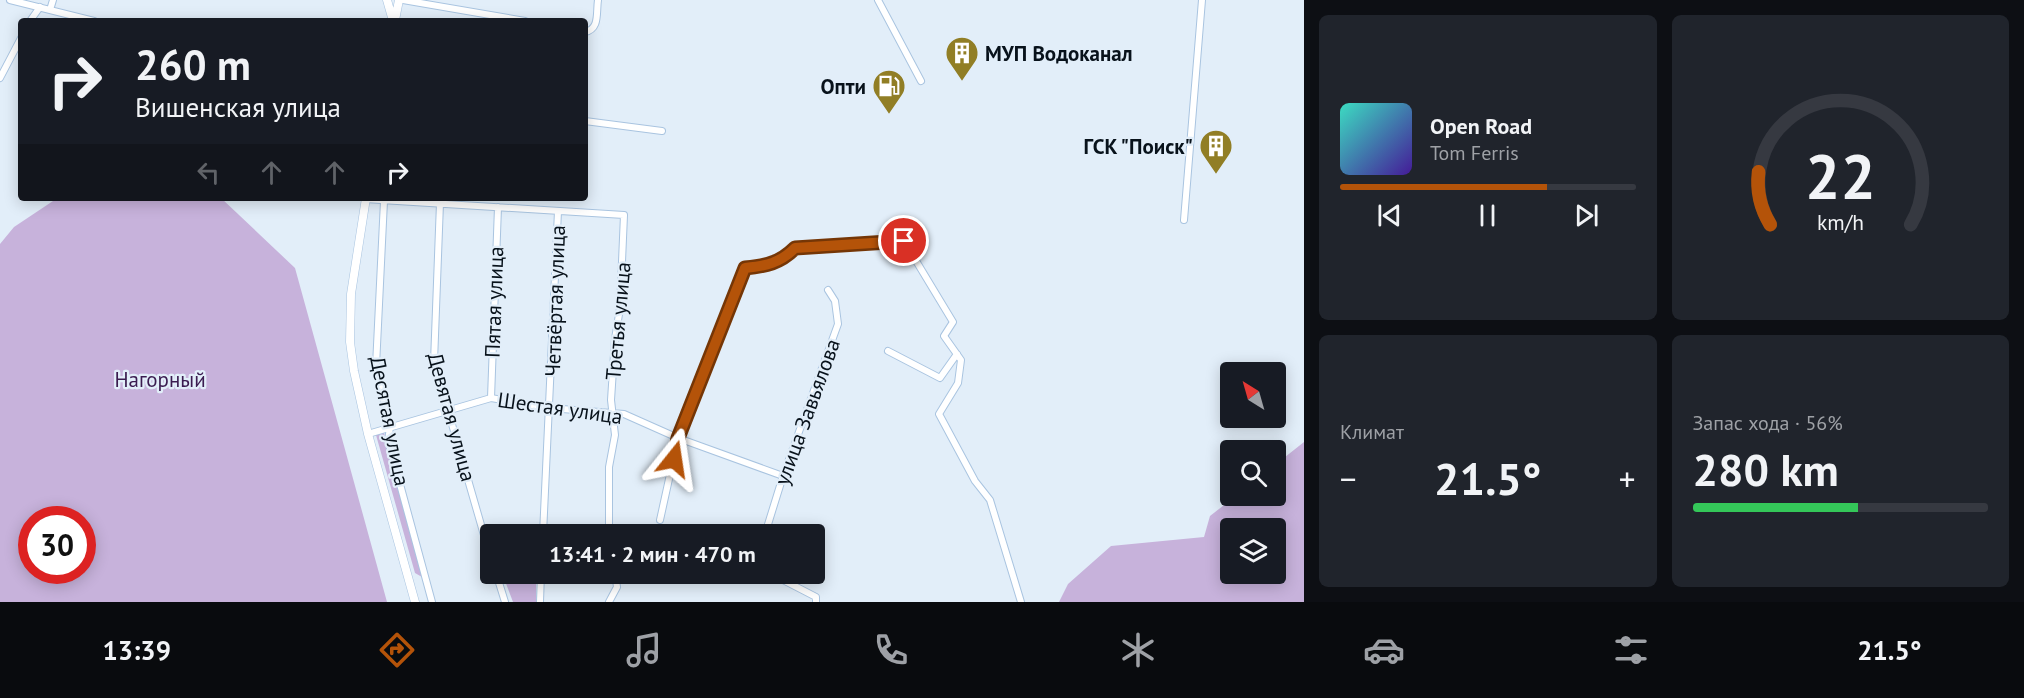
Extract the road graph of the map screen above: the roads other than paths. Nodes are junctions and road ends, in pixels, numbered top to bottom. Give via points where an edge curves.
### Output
1 (10, 0) edge
2 (53, 0) edge
3 (387, 0) edge
4 (401, 0) edge
5 (598, 0) edge
6 (878, 0) edge
7 (1202, 0) edge
8 (40, 7) junction
9 (50, 10) junction
10 (32, 18) edge
11 (82, 18) edge
12 (393, 18) edge
13 (395, 18) edge
14 (507, 18) edge
15 (588, 31) edge
16 (18, 44) edge
17 (0, 78) edge
18 (921, 81) dead end
19 (588, 121) edge
20 (662, 131) dead end
21 (365, 201) edge
22 (384, 201) joint
23 (440, 203) junction
24 (498, 207) junction
25 (558, 211) junction
26 (1184, 220) dead end
27 (828, 290) dead end
28 (888, 351) dead end
29 (957, 354) junction
30 (491, 398) junction
31 (550, 408) junction
32 (448, 412) junction
33 (614, 412) junction
34 (390, 428) junction
35 (368, 434) junction
36 (678, 438) junction
37 (783, 476) junction
38 (660, 520) dead end
39 (481, 524) edge
40 (544, 524) edge
41 (609, 524) edge
42 (768, 524) edge
43 (499, 584) edge
44 (541, 584) edge
45 (616, 584) edge
46 (791, 584) edge
47 (415, 602) edge
48 (432, 602) edge
49 (505, 602) edge
50 (540, 602) edge
51 (609, 602) edge
52 (816, 602) edge
53 (1021, 602) edge

1 - 8 street
2 - 9 street
3 - 12 main road
4 - 13 main road
4 - 14 street
5 - 15 street via 596,26
6 - 18 street
7 - 26 street
8 - 9 street
8 - 10 street
9 - 11 street
16 - 17 street
19 - 20 street
21 - 35 main road via 350,318 354,371
22 - 23 street
22 - 34 street, Десятая улица via 376,366
23 - 24 street
23 - 32 street, Девятая улица via 432,345
24 - 25 street
24 - 30 street, Пятая улица
25 - 31 street, Четвёртая улица
25 - 33 street, Третья улица via 624,214 611,400
27 - 37 street, улица Завьялова via 835,301 838,324
28 - 29 street via 940,378
29 - 36 street via 944,336 953,322 904,241 795,248 785,258 767,266 745,268
29 - 53 street via 961,360 958,383 939,414 975,481 990,500
30 - 31 street, Шестая улица
30 - 32 street, Шестая улица
31 - 33 street, Шестая улица
31 - 40 street, Четвёртая улица
32 - 34 street, Шестая улица
32 - 39 street, Девятая улица
33 - 36 street, Шестая улица
33 - 41 street, Третья улица
34 - 35 street, Шестая улица
34 - 48 street, Десятая улица via 388,440
35 - 47 main road
36 - 37 street, Шестая улица
36 - 38 street
37 - 42 street, улица Завьялова
43 - 49 street
44 - 50 street
45 - 51 street
46 - 52 street via 816,597

